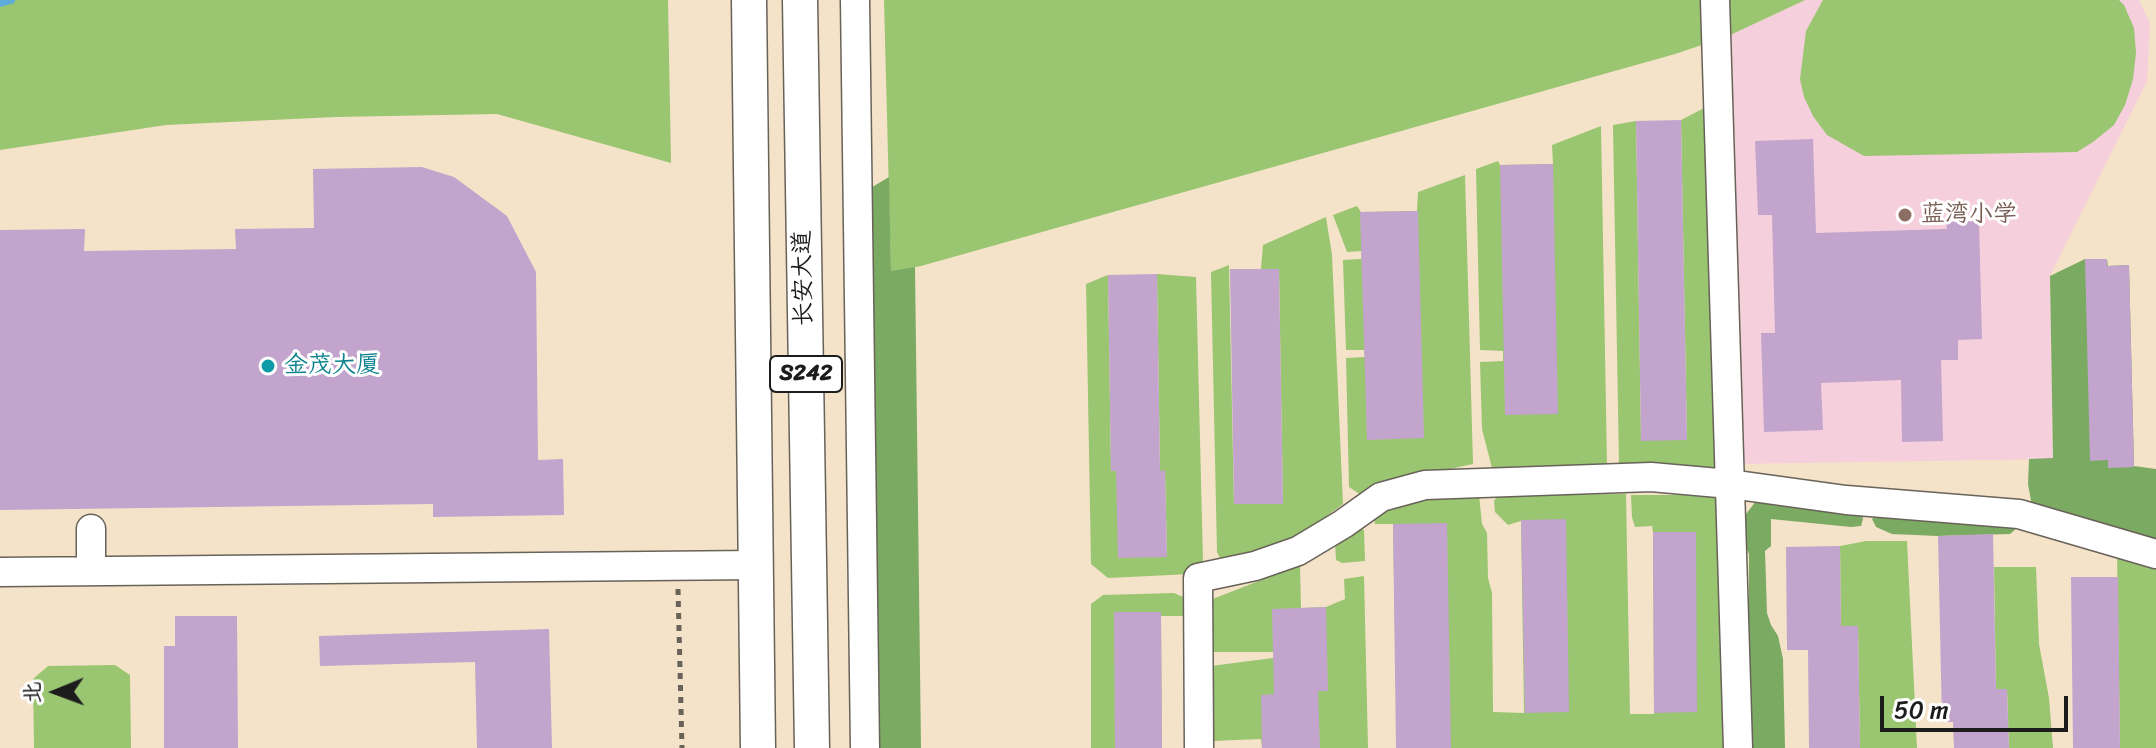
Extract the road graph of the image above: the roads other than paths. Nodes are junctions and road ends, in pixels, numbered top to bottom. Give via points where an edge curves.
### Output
1 (733, 0) edge
2 (749, 0) edge
3 (800, 0) edge
4 (824, 0) edge
5 (855, 0) edge
6 (1715, 0) edge
7 (801, 104) junction
8 (750, 110) junction
9 (1730, 484) junction
10 (91, 529) dead end
11 (2156, 554) edge
12 (756, 565) junction
13 (91, 571) junction
14 (0, 572) edge
15 (758, 748) edge
16 (812, 748) edge
17 (865, 748) edge
18 (1199, 748) edge
19 (1738, 748) edge

1 - 8 main road
2 - 8 main road, S242
3 - 7 main road, 长安大道 / S242
4 - 7 main road
5 - 17 street
6 - 9 street
7 - 16 main road, 长安大道 / S242
8 - 12 main road, S242
9 - 11 street via 2019,514
9 - 18 street via 1651,477 1425,485 1381,497 1298,551 1198,578
9 - 19 street
10 - 13 street
12 - 13 street
12 - 15 main road, S242
13 - 14 street

